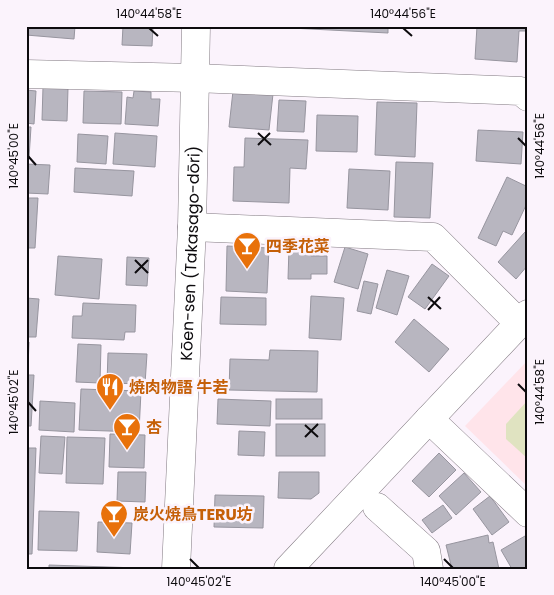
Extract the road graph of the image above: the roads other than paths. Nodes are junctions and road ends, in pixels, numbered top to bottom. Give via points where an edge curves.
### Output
1 (196, 26) edge
2 (26, 74) edge
3 (194, 78) junction
4 (528, 97) edge
5 (192, 227) junction
6 (524, 318) edge
7 (429, 418) junction
8 (377, 507) dead end
9 (528, 513) edge
10 (176, 569) edge
11 (288, 569) edge
12 (429, 569) edge

1 - 3 street, Kōen-sen (Takasago-dōri)
2 - 3 street
3 - 4 street via 521,91
3 - 5 street, Kōen-sen (Takasago-dōri)
5 - 6 street via 433,237
5 - 10 street, Kōen-sen (Takasago-dōri)
6 - 7 street
7 - 9 street
7 - 11 street
8 - 12 street via 426,551

